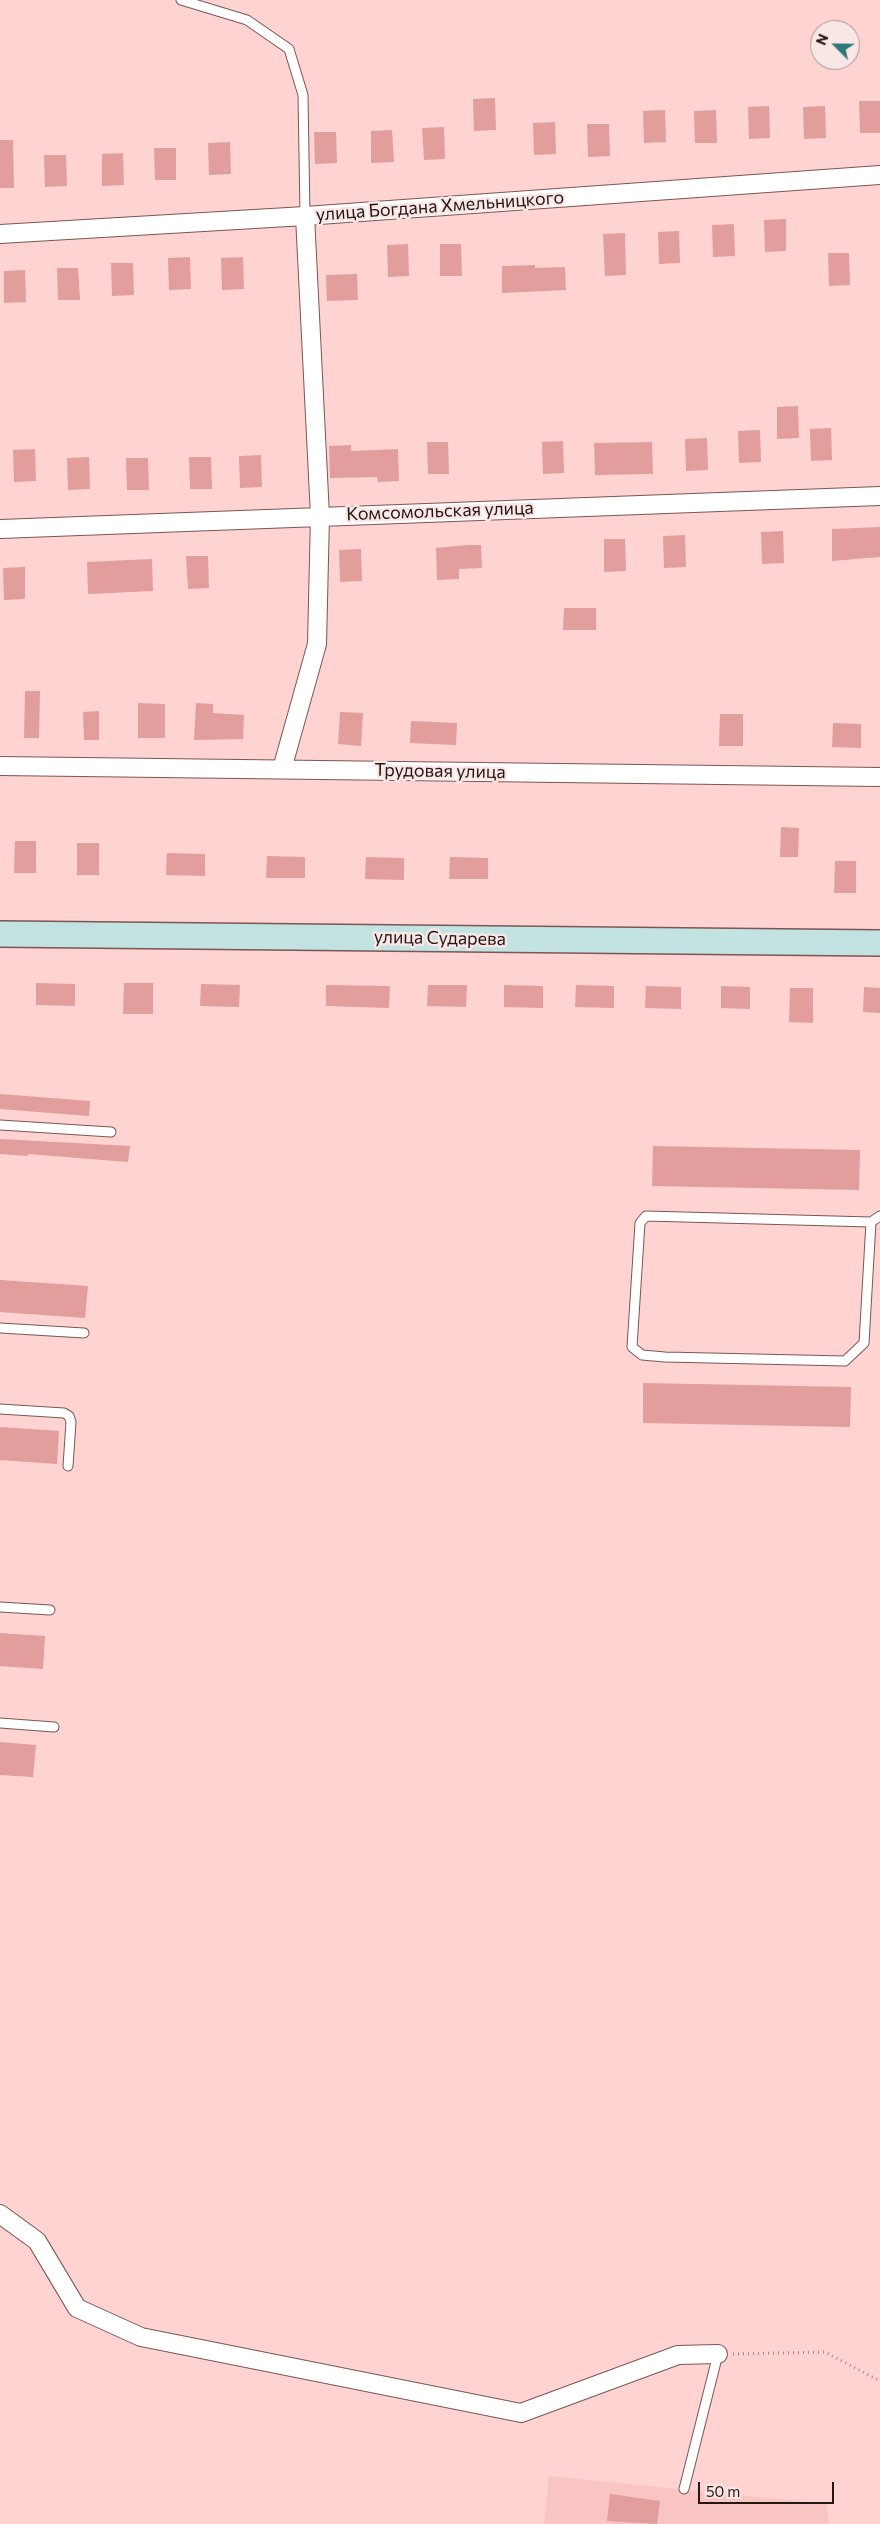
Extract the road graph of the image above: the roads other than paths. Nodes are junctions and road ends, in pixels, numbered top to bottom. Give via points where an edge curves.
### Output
1 (181, 0) edge
2 (880, 175) edge
3 (305, 216) junction
4 (0, 234) edge
5 (880, 496) edge
6 (320, 516) junction
7 (0, 529) edge
8 (0, 766) edge
9 (282, 769) junction
10 (880, 777) edge
11 (0, 934) edge
12 (880, 943) edge
13 (0, 1125) edge
14 (111, 1132) dead end
15 (880, 1216) edge
16 (871, 1222) junction
17 (0, 1328) edge
18 (84, 1333) dead end
19 (0, 1409) edge
20 (68, 1466) dead end
21 (0, 1607) edge
22 (50, 1610) dead end
23 (0, 1724) edge
24 (54, 1727) dead end
25 (0, 2214) edge
26 (718, 2354) joint
27 (684, 2489) dead end

1 - 3 lane via 247,20 289,49 303,95
2 - 3 street, улица Богдана Хмельницкого
3 - 4 street, улица Богдана Хмельницкого
3 - 6 street
5 - 6 street, Комсомольская улица
6 - 7 street, Комсомольская улица
6 - 9 street via 318,644
8 - 9 street, Трудовая улица
9 - 10 street, Трудовая улица
11 - 12 street, улица Сударева
13 - 14 lane
15 - 16 lane
16 - 16 lane via 646,1216 640,1223 632,1346 642,1356 845,1361 864,1343
17 - 18 lane
19 - 20 lane via 69,1416
21 - 22 lane
23 - 24 lane
25 - 26 street via 37,2241 77,2308 141,2337 521,2413 678,2355
26 - 27 lane

